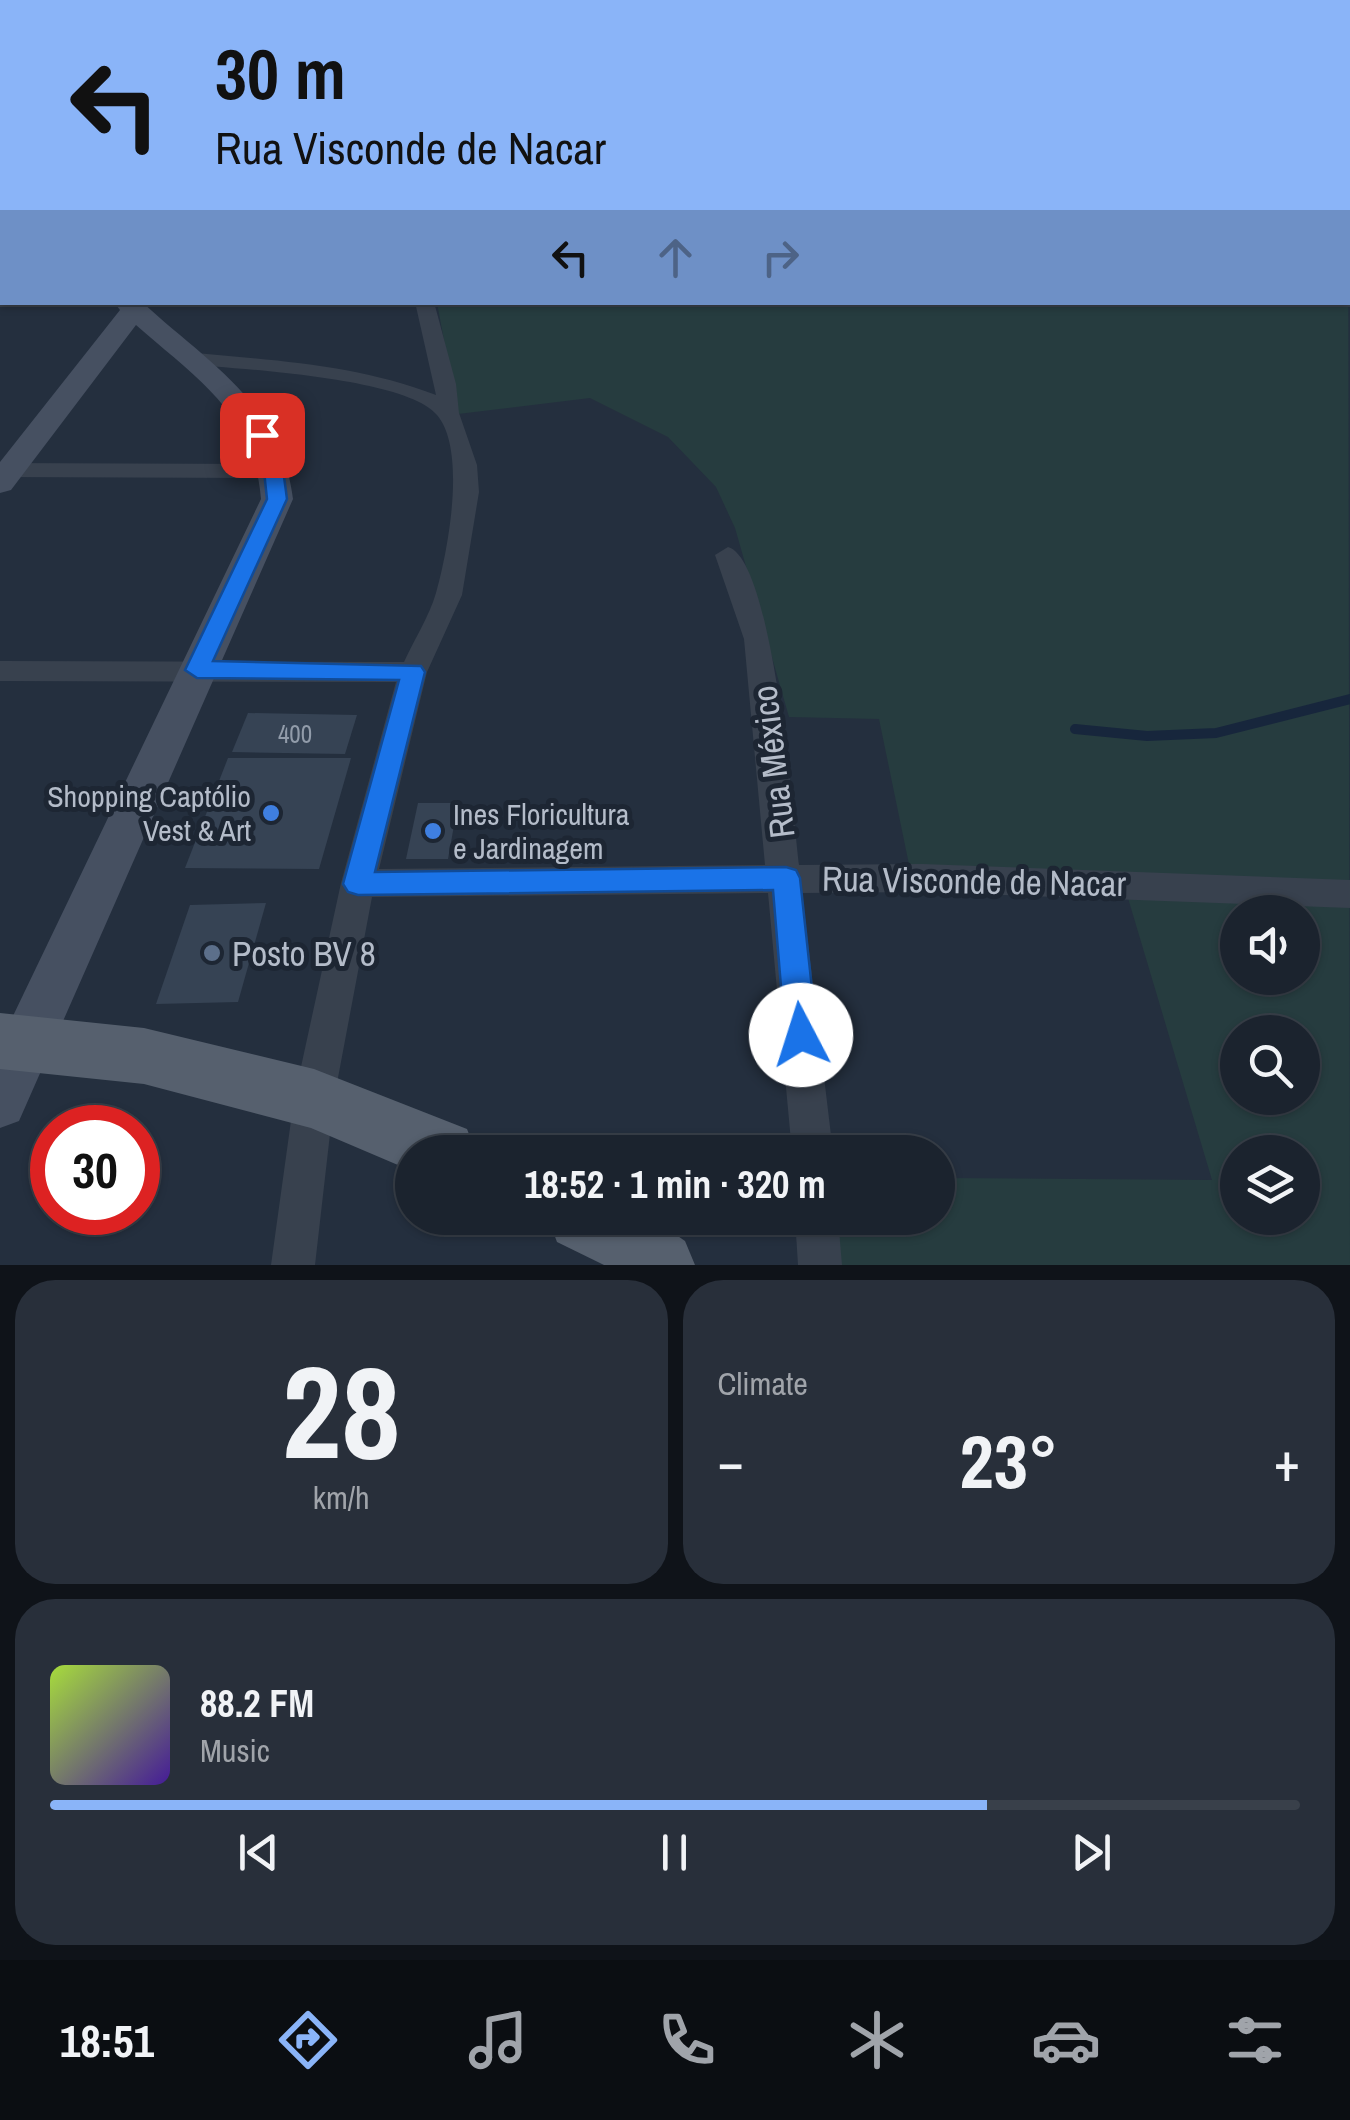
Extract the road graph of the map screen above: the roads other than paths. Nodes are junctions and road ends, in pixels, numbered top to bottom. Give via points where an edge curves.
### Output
1 (425, 305) edge
2 (130, 306) edge
3 (185, 358) junction
4 (448, 412) junction
5 (274, 471) junction
6 (4, 474) edge
7 (728, 555) dead end
8 (197, 670) junction
9 (0, 671) edge
10 (413, 672) junction
11 (786, 878) junction
12 (358, 884) junction
13 (1350, 894) edge
14 (14, 1042) edge
15 (314, 1099) junction
16 (0, 1102) edge
17 (402, 1135) edge
18 (810, 1135) edge
19 (617, 1235) edge
20 (818, 1235) edge
21 (293, 1265) edge
22 (661, 1265) edge
23 (820, 1265) edge

1 - 4 street
2 - 3 main road
2 - 6 main road
3 - 4 street via 361,379 427,398
3 - 5 main road via 238,404 262,435
4 - 10 street via 466,492 449,595
5 - 6 street
5 - 8 main road via 277,499
7 - 11 street, Rua México via 758,639
8 - 9 street
8 - 10 street
8 - 14 main road
10 - 12 street
11 - 12 street, Rua Visconde de Nacar
11 - 13 street, Rua Visconde de Nacar
11 - 18 street, Rua México
12 - 15 street
14 - 15 main road via 144,1056
14 - 16 main road
15 - 17 main road
15 - 21 street
19 - 22 main road
20 - 23 street

